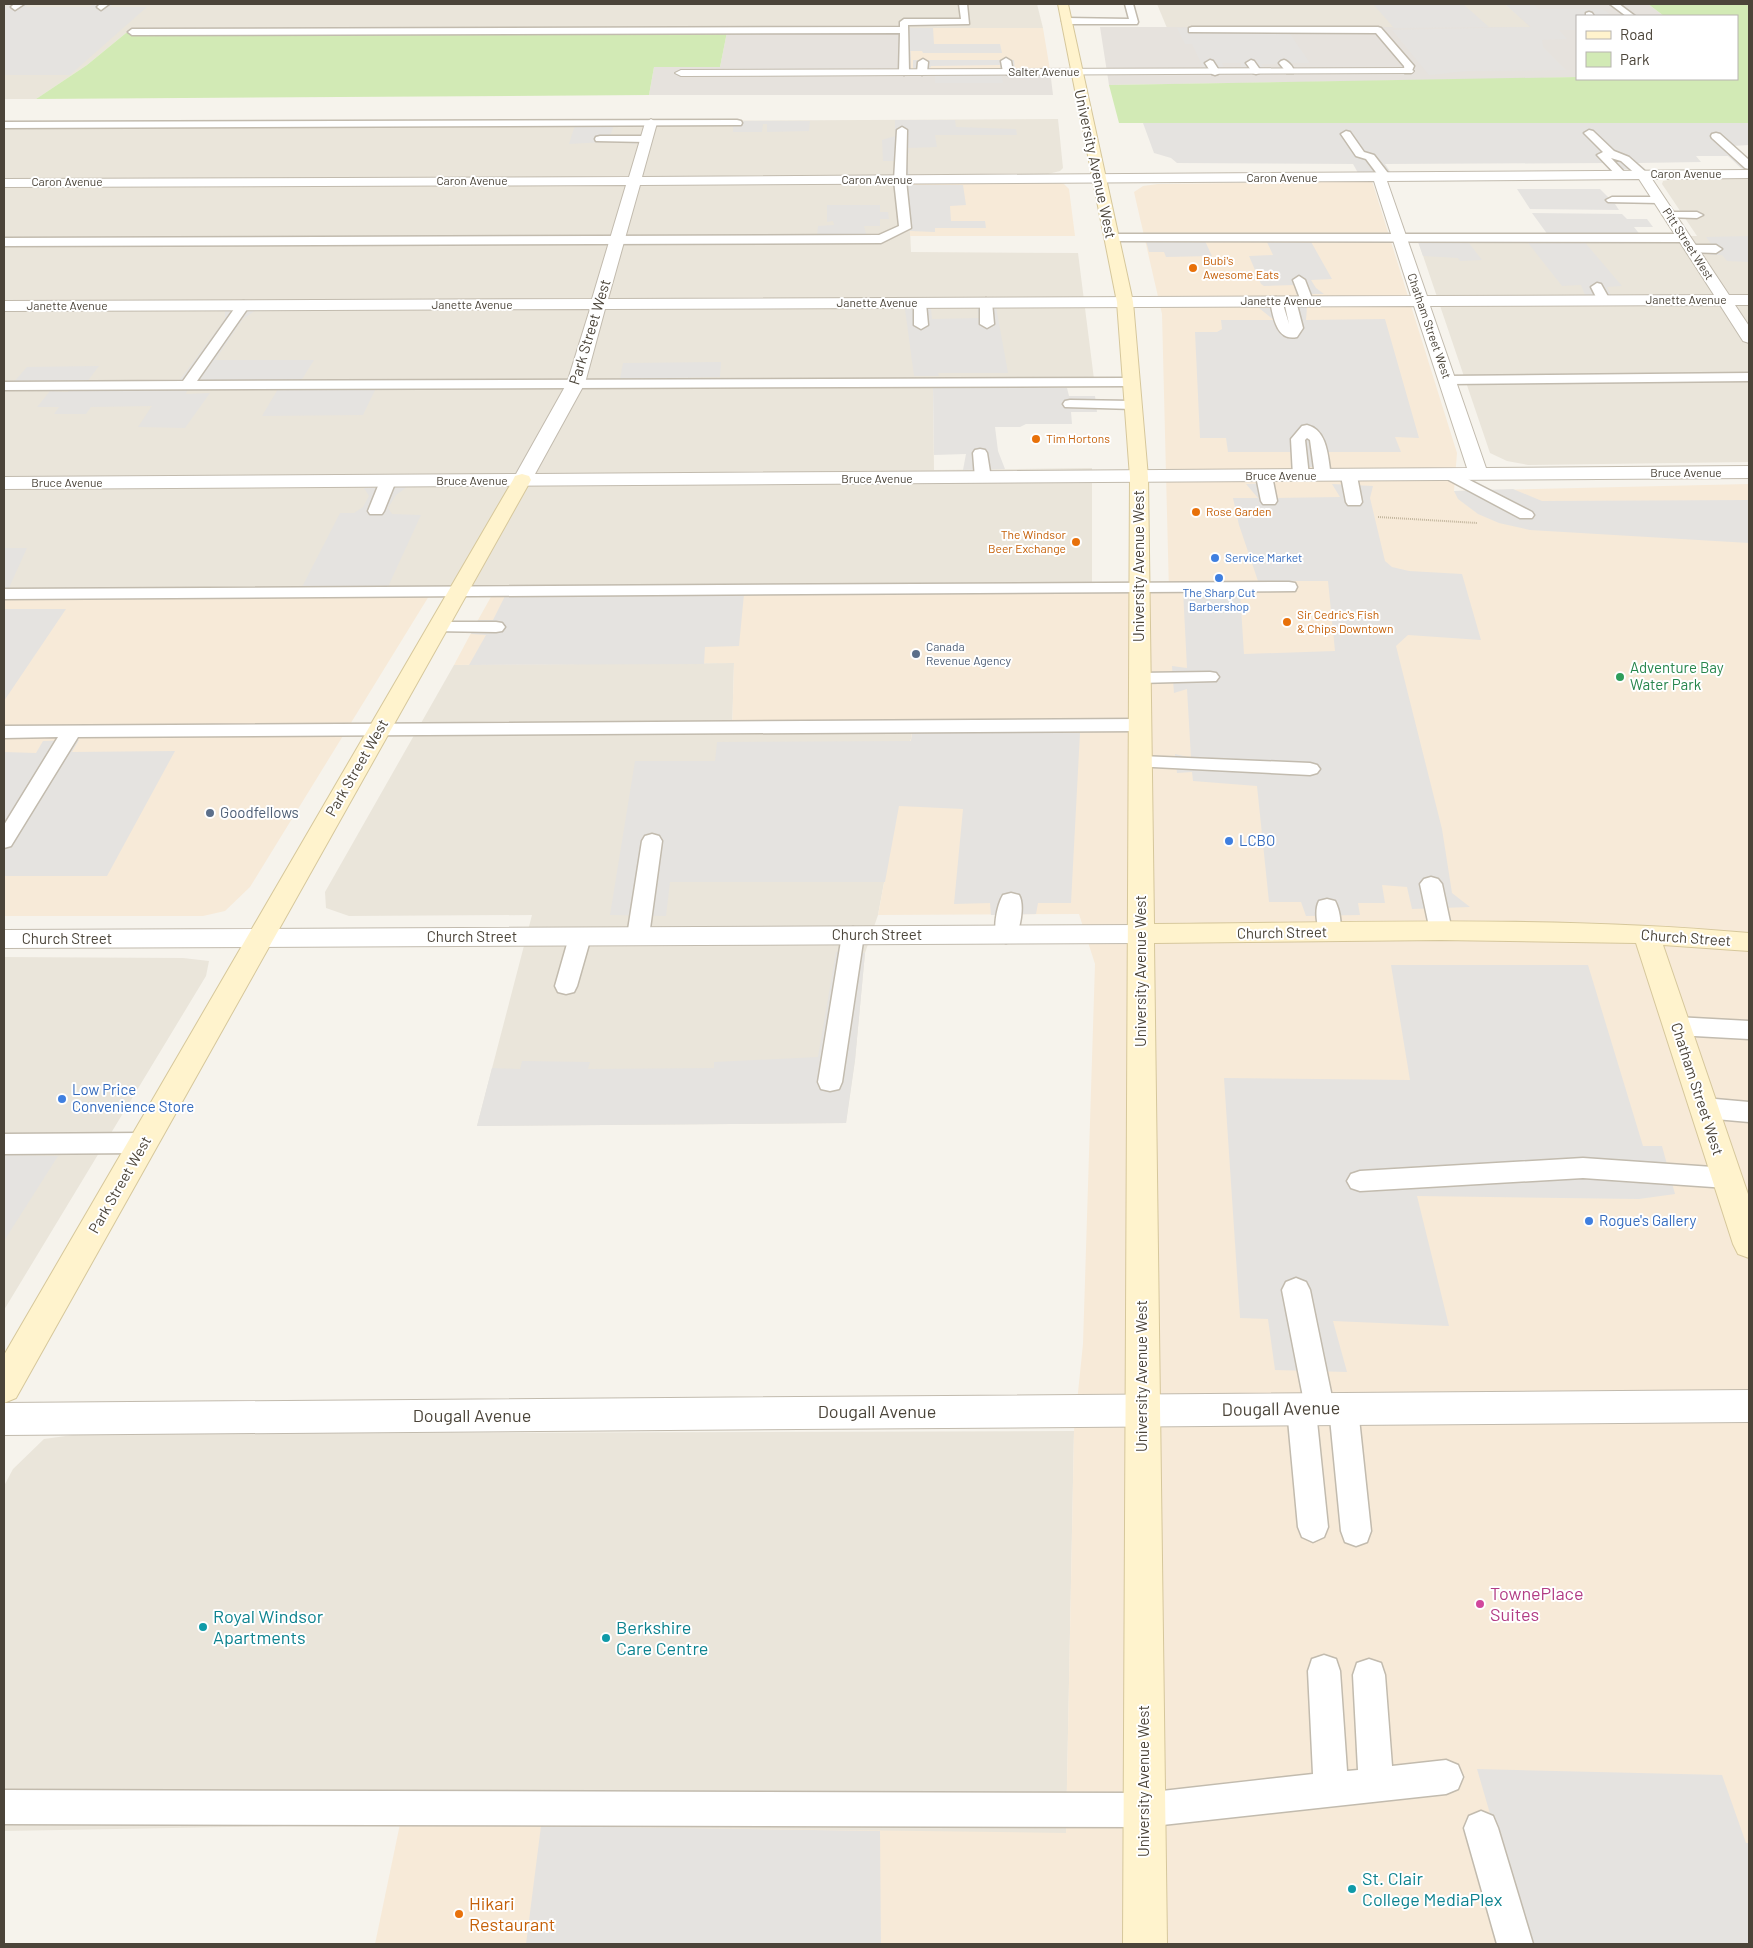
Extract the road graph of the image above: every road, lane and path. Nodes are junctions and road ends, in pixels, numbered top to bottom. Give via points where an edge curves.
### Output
1 (963, 4) edge
2 (1062, 4) edge
3 (1129, 4) edge
4 (1614, 4) edge
5 (1630, 15) edge
6 (1066, 22) junction
7 (904, 30) junction
8 (1192, 30) dead end
9 (132, 32) dead end
10 (1408, 71) joint
11 (904, 72) junction
12 (1076, 72) junction
13 (681, 73) dead end
14 (651, 123) junction
15 (737, 123) dead end
16 (4, 125) edge
17 (902, 130) dead end
18 (1589, 133) dead end
19 (1346, 134) dead end
20 (1716, 136) dead end
21 (600, 139) dead end
22 (646, 139) junction
23 (1360, 154) junction
24 (1610, 154) junction
25 (1749, 166) edge
26 (1749, 174) edge
27 (1622, 175) junction
28 (1643, 175) junction
29 (1377, 177) junction
30 (1098, 179) junction
31 (634, 180) junction
32 (900, 180) junction
33 (4, 183) edge
34 (1612, 200) dead end
35 (1659, 200) junction
36 (1697, 215) dead end
37 (1672, 219) junction
38 (1656, 222) dead end
39 (1400, 237) junction
40 (617, 240) junction
41 (4, 242) edge
42 (1112, 243) junction
43 (1688, 244) junction
44 (1185, 247) dead end
45 (1716, 249) dead end
46 (1299, 280) dead end
47 (1724, 300) junction
48 (1749, 300) edge
49 (1308, 301) junction
50 (1421, 301) junction
51 (986, 302) junction
52 (1125, 302) junction
53 (920, 303) junction
54 (599, 304) junction
55 (4, 306) edge
56 (244, 306) junction
57 (987, 324) dead end
58 (921, 325) dead end
59 (1749, 338) edge
60 (1749, 377) edge
61 (1448, 380) junction
62 (1131, 382) junction
63 (576, 383) junction
64 (187, 385) junction
65 (4, 386) edge
66 (1070, 404) dead end
67 (1133, 405) junction
68 (980, 453) dead end
69 (1749, 472) edge
70 (1450, 475) junction
71 (1479, 475) junction
72 (1264, 476) junction
73 (1301, 476) junction
74 (1323, 476) junction
75 (1349, 476) junction
76 (1138, 477) junction
77 (983, 478) junction
78 (522, 480) junction
79 (388, 481) junction
80 (4, 483) edge
81 (1269, 501) dead end
82 (1354, 502) dead end
83 (376, 511) dead end
84 (1526, 515) dead end
85 (1375, 517) dead end
86 (1482, 523) dead end
87 (1139, 587) junction
88 (1289, 587) dead end
89 (458, 591) junction
90 (4, 594) edge
91 (438, 627) junction
92 (496, 627) dead end
93 (1210, 677) dead end
94 (1139, 678) junction
95 (1140, 725) junction
96 (379, 729) junction
97 (72, 731) junction
98 (4, 732) edge
99 (1140, 762) junction
100 (1310, 769) dead end
101 (4, 841) edge
102 (652, 841) dead end
103 (1430, 884) dead end
104 (1011, 900) dead end
105 (1327, 906) dead end
106 (1440, 931) junction
107 (1330, 932) junction
108 (1006, 934) junction
109 (1141, 934) junction
110 (1646, 934) junction
111 (853, 935) junction
112 (638, 936) junction
113 (580, 937) junction
114 (260, 938) junction
115 (4, 939) edge
116 (1749, 942) edge
117 (566, 986) dead end
118 (1676, 1026) junction
119 (1749, 1030) edge
120 (830, 1082) dead end
121 (1704, 1108) junction
122 (1749, 1112) edge
123 (143, 1143) junction
124 (4, 1144) edge
125 (1727, 1178) junction
126 (1360, 1181) dead end
127 (1749, 1244) edge
128 (1296, 1290) dead end
129 (4, 1387) edge
130 (1749, 1406) edge
131 (1322, 1409) junction
132 (1143, 1410) junction
133 (4, 1419) edge
134 (1313, 1527) dead end
135 (1356, 1531) dead end
136 (1324, 1671) dead end
137 (1369, 1676) dead end
138 (1446, 1777) dead end
139 (1376, 1784) junction
140 (1331, 1790) junction
141 (4, 1807) edge
142 (1144, 1810) junction
143 (1481, 1828) dead end
144 (1145, 1944) edge
145 (1515, 1944) edge

1 - 7 lane via 966,22 904,22
2 - 6 main road, University Avenue West
3 - 6 lane via 1134,22
4 - 5 lane
6 - 12 main road, University Avenue West
7 - 9 lane
7 - 11 lane
8 - 10 lane via 1378,30 1408,66
10 - 12 street, Salter Avenue via 1212,67
11 - 12 street, Salter Avenue via 922,67 1007,67
11 - 13 street, Salter Avenue
12 - 30 main road, University Avenue West
14 - 15 lane
14 - 16 lane
14 - 22 street, Park Street West
17 - 32 lane
18 - 24 lane
19 - 23 lane
20 - 25 lane
21 - 22 lane
22 - 31 street, Park Street West
23 - 29 lane via 1370,157
23 - 29 lane via 1354,157
24 - 27 lane via 1602,155
24 - 28 lane via 1622,155
26 - 28 street, Caron Avenue
27 - 28 street, Caron Avenue
27 - 29 street, Caron Avenue
28 - 35 street, Pitt Street West
29 - 30 street, Caron Avenue
29 - 39 street, Chatham Street West
30 - 32 street, Caron Avenue
30 - 42 main road, University Avenue West
31 - 32 street, Caron Avenue
31 - 33 street, Caron Avenue
31 - 40 street, Park Street West
32 - 40 lane via 905,228 881,239
34 - 35 lane
35 - 37 street, Pitt Street West
36 - 37 lane
37 - 38 lane
37 - 43 street, Pitt Street West
39 - 42 lane
39 - 43 lane
39 - 50 street, Chatham Street West
40 - 41 lane
40 - 54 street, Park Street West
42 - 44 lane
42 - 52 main road, University Avenue West
43 - 45 lane
43 - 47 street, Pitt Street West
46 - 49 lane
47 - 48 street, Janette Avenue
47 - 50 street, Janette Avenue via 1601,293
47 - 59 street, Pitt Street West
49 - 50 street, Janette Avenue
49 - 52 street, Janette Avenue
50 - 61 street, Chatham Street West
51 - 52 street, Janette Avenue
51 - 53 street, Janette Avenue
51 - 57 lane
52 - 62 main road, University Avenue West
53 - 54 street, Janette Avenue
53 - 58 lane
54 - 56 street, Janette Avenue
54 - 63 street, Park Street West
55 - 56 street, Janette Avenue
56 - 64 lane
60 - 61 lane
61 - 71 street, Chatham Street West
62 - 63 lane via 925,376
62 - 67 main road, University Avenue West
63 - 64 lane
63 - 78 street, Park Street West
64 - 65 lane
66 - 67 lane
67 - 76 main road, University Avenue West
68 - 77 lane
69 - 71 street, Bruce Avenue
70 - 71 street, Bruce Avenue
70 - 75 street, Bruce Avenue
70 - 84 lane
72 - 73 street, Bruce Avenue
72 - 76 street, Bruce Avenue
72 - 81 lane
73 - 74 street, Bruce Avenue
73 - 74 lane via 1298,439 1307,429 1317,439
74 - 75 street, Bruce Avenue
75 - 82 lane
76 - 77 street, Bruce Avenue
76 - 87 main road, University Avenue West
77 - 78 street, Bruce Avenue
78 - 79 street, Bruce Avenue
78 - 89 main road, Park Street West
79 - 80 street, Bruce Avenue
79 - 83 lane
85 - 86 path
87 - 88 lane
87 - 89 lane
87 - 94 main road, University Avenue West
89 - 90 lane
89 - 91 main road, Park Street West
91 - 92 lane
91 - 96 main road, Park Street West
93 - 94 lane
94 - 95 main road, University Avenue West
95 - 96 lane
95 - 99 main road, University Avenue West
96 - 97 lane
96 - 114 main road, Park Street West
97 - 98 lane
97 - 101 lane
99 - 100 lane
99 - 109 main road, University Avenue West
102 - 112 lane
103 - 106 lane
104 - 108 lane
105 - 107 lane
106 - 107 main road, Church Street
106 - 110 main road, Church Street
107 - 109 main road, Church Street
108 - 109 street, Church Street
108 - 111 street, Church Street
109 - 132 main road, University Avenue West
110 - 116 main road, Church Street
110 - 118 main road, Chatham Street West
111 - 112 street, Church Street
111 - 120 lane
112 - 113 street, Church Street
113 - 114 street, Church Street
113 - 117 lane
114 - 115 street, Church Street
114 - 123 main road, Park Street West
118 - 119 lane
118 - 121 main road, Chatham Street West
121 - 122 lane
121 - 125 main road, Chatham Street West
123 - 124 lane
123 - 129 main road, Park Street West
125 - 126 lane via 1584,1168
125 - 127 main road, Chatham Street West
128 - 131 lane
130 - 131 street, Dougall Avenue
131 - 132 street, Dougall Avenue
131 - 134 lane
131 - 135 lane
132 - 133 street, Dougall Avenue
132 - 142 main road, University Avenue West
136 - 140 lane
137 - 139 lane
138 - 139 lane
139 - 140 lane
140 - 142 lane
141 - 142 lane
142 - 144 main road, University Avenue West
143 - 145 lane

